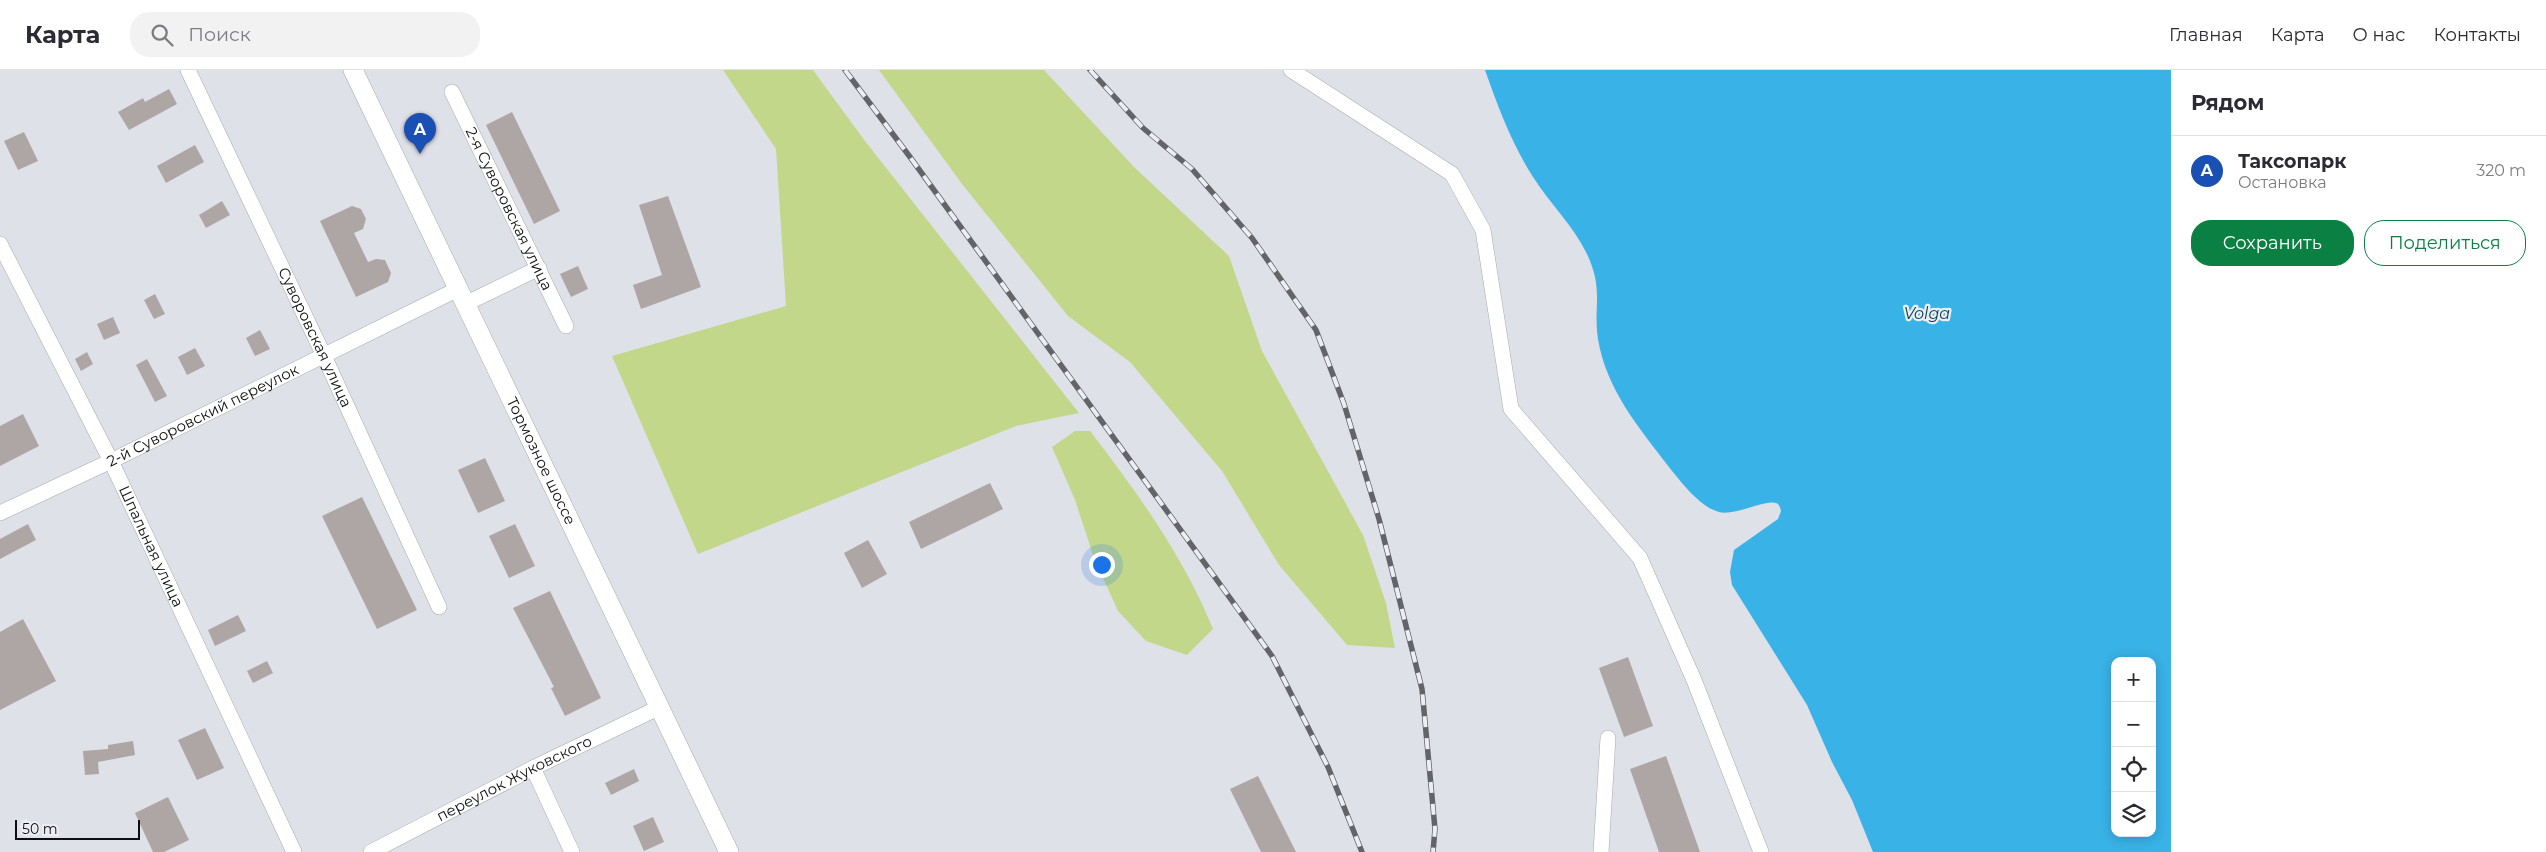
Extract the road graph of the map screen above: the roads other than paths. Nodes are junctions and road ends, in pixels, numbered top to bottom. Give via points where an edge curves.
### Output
1 (188, 70) edge
2 (353, 70) edge
3 (1292, 70) edge
4 (452, 92) dead end
5 (0, 244) edge
6 (539, 268) junction
7 (461, 296) junction
8 (566, 326) dead end
9 (324, 356) junction
10 (111, 461) junction
11 (0, 513) edge
12 (439, 607) dead end
13 (658, 708) junction
14 (1608, 738) dead end
15 (533, 768) junction
16 (294, 852) edge
17 (371, 852) edge
18 (572, 852) edge
19 (728, 852) edge
20 (1601, 852) edge
21 (1761, 852) edge

1 - 9 street, Суворовская улица
2 - 7 street, Тормозное шоссе
3 - 21 street via 1452,174 1483,230 1511,409 1640,558 1694,680
4 - 6 street, 2-я Суворовская улица
5 - 10 street, Шпальная улица
6 - 7 street, 2-й Суворовский переулок
6 - 8 street, 2-я Суворовская улица
7 - 9 street, 2-й Суворовский переулок
7 - 13 street, Тормозное шоссе
9 - 10 street, 2-й Суворовский переулок
9 - 12 street, Суворовская улица
10 - 11 street, 2-й Суворовский переулок
10 - 16 street, Шпальная улица
13 - 15 street, переулок Жуковского
13 - 19 street, Тормозное шоссе
14 - 20 street
15 - 17 street, переулок Жуковского
15 - 18 street

